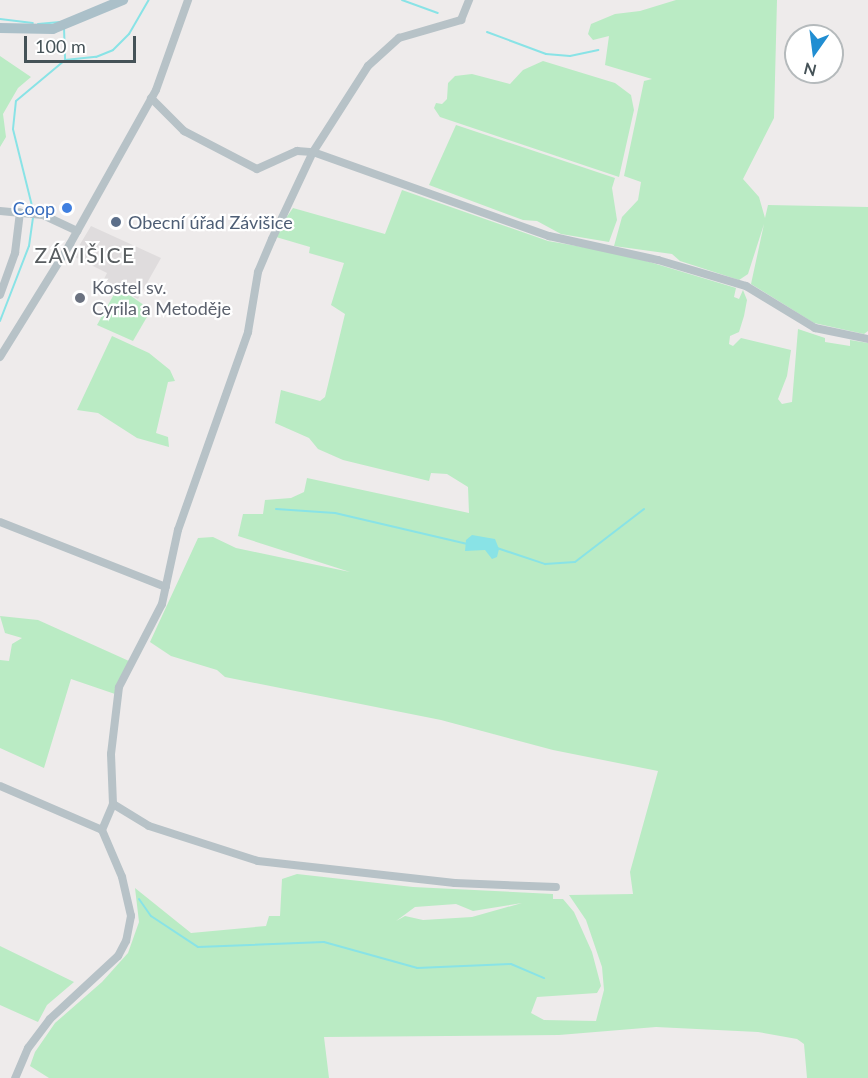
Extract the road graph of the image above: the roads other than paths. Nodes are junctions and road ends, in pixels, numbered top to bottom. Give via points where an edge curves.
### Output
1 (123, 0) edge
2 (188, 0) edge
3 (470, 0) edge
4 (0, 28) edge
5 (151, 98) junction
6 (314, 152) junction
7 (0, 211) edge
8 (23, 212) junction
9 (78, 231) junction
10 (0, 295) edge
11 (868, 339) edge
12 (0, 357) edge
13 (0, 522) edge
14 (166, 587) junction
15 (0, 786) edge
16 (113, 804) junction
17 (102, 830) junction
18 (556, 887) dead end
19 (15, 1078) edge

1 - 4 main road via 63,25 34,31
2 - 5 street via 170,58
3 - 6 street via 461,20 399,38 368,66
5 - 6 street via 184,131 257,169 297,151
5 - 9 street
6 - 11 street via 549,236 658,260 746,286 815,328
6 - 14 street via 258,272 248,332 178,530
7 - 8 street
8 - 9 street via 43,215
8 - 10 street via 15,253
9 - 12 street
13 - 14 street
14 - 16 street via 154,625 117,694 111,754
15 - 17 street
16 - 17 street
16 - 18 street via 149,826 258,861 455,883
17 - 19 street via 130,905 126,941 114,961 50,1019 28,1048

